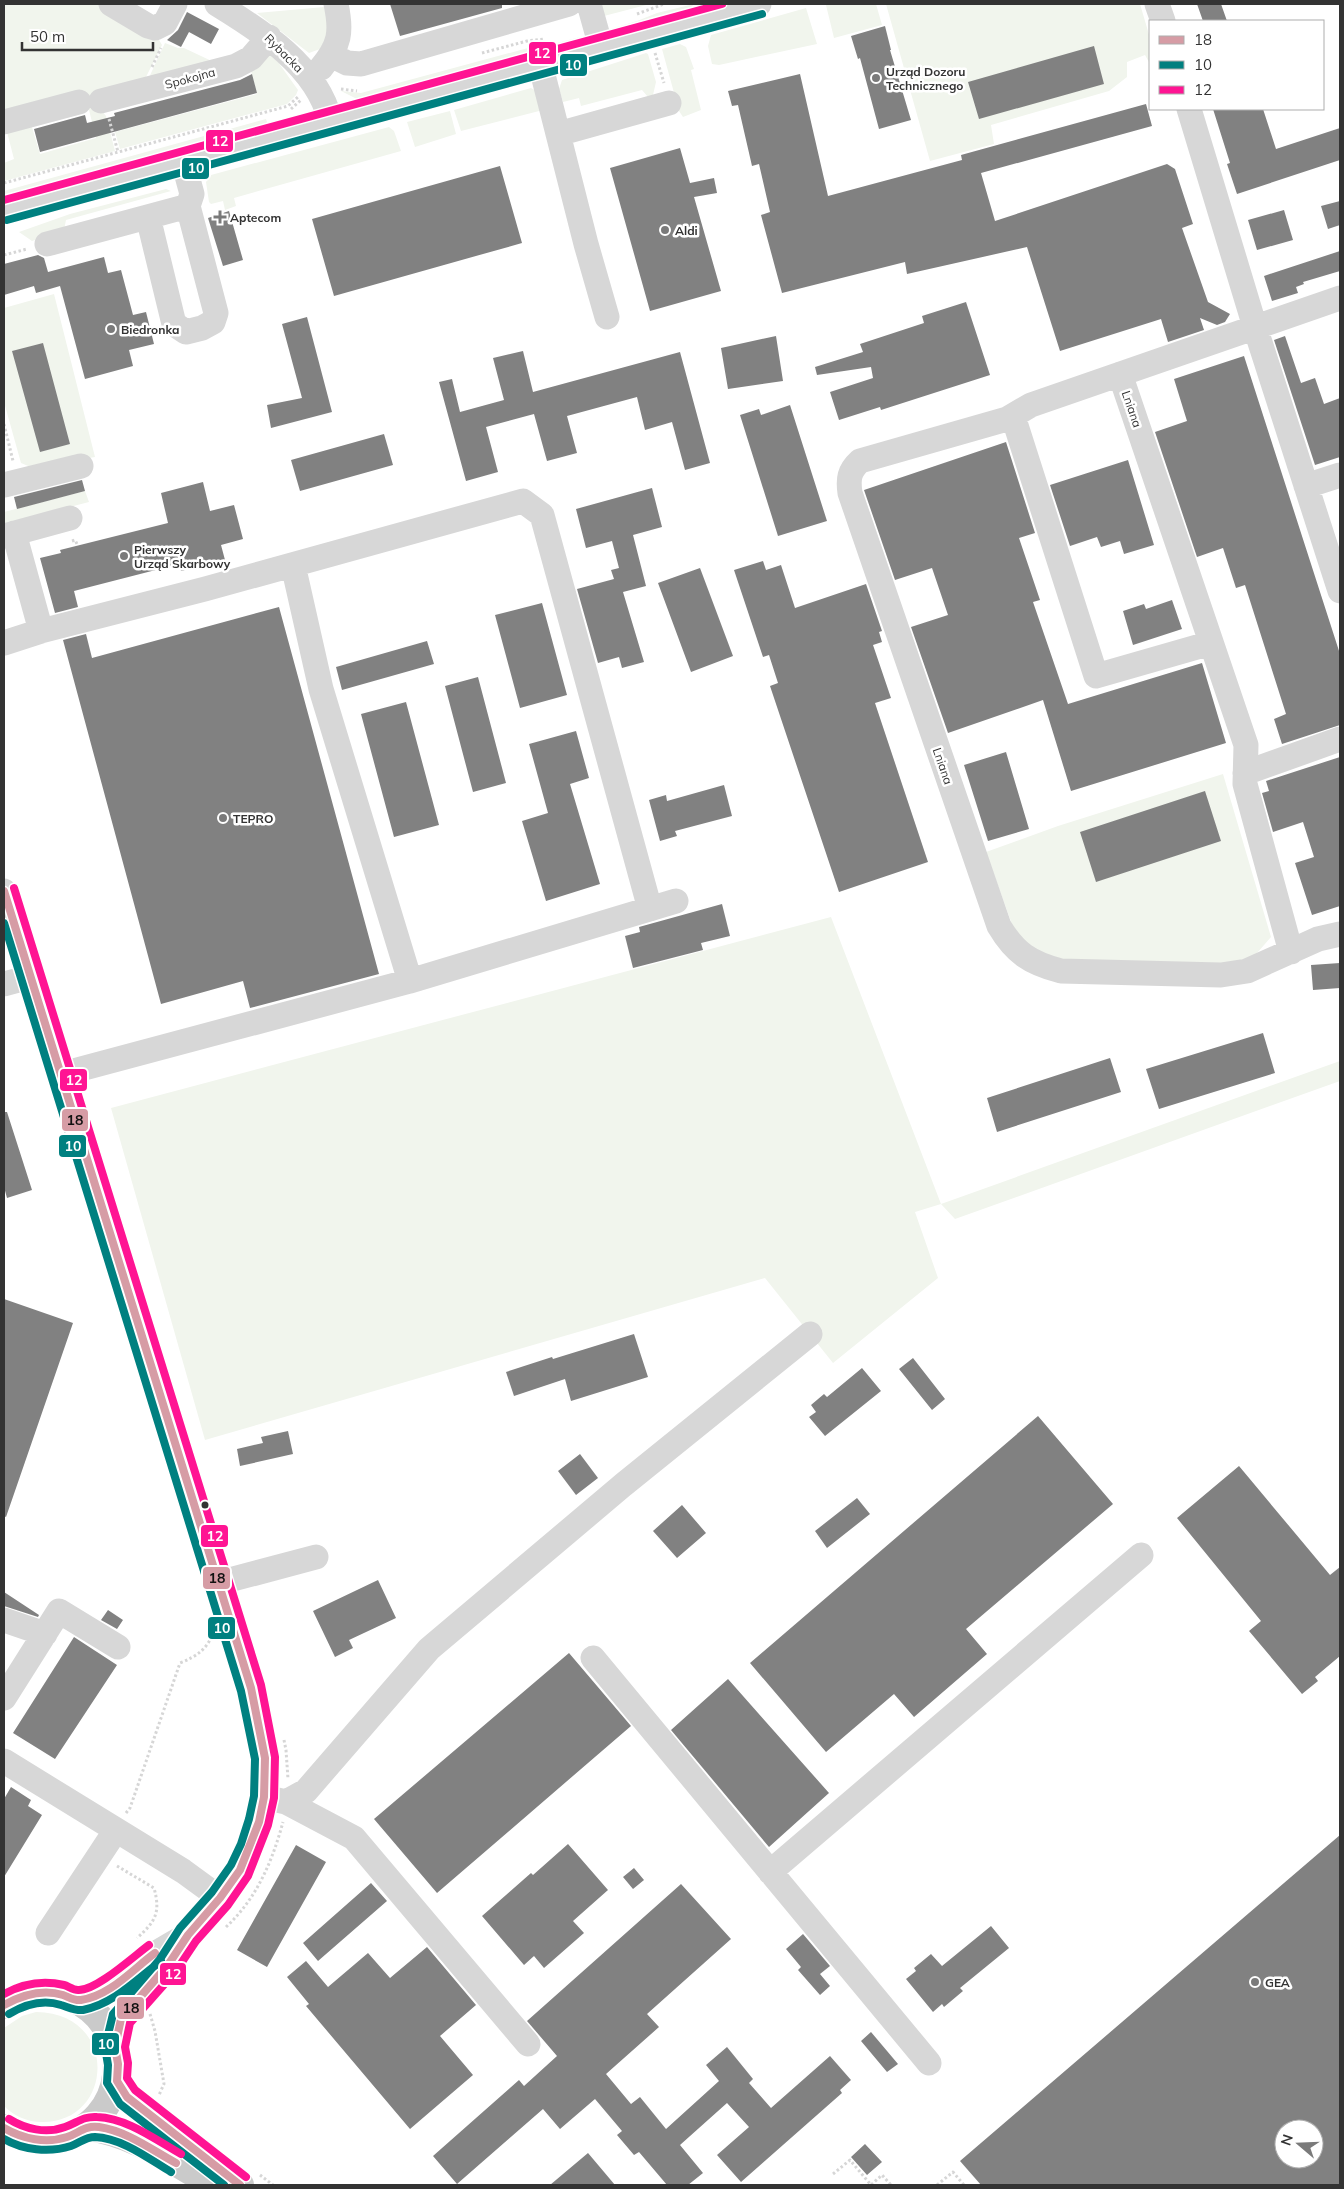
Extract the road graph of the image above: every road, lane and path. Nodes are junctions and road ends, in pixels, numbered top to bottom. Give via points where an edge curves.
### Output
1 (111, 4) edge
2 (175, 4) edge
3 (217, 4) edge
4 (336, 4) edge
5 (569, 4) edge
6 (589, 4) edge
7 (664, 4) edge
8 (759, 4) edge
9 (1157, 4) edge
10 (643, 20) junction
11 (1162, 20) edge
12 (269, 37) junction
13 (601, 47) junction
14 (331, 55) junction
15 (540, 63) junction
16 (306, 86) junction
17 (95, 101) junction
18 (669, 103) joint
19 (1189, 110) edge
20 (330, 120) junction
21 (4, 122) edge
22 (558, 134) junction
23 (118, 152) junction
24 (183, 161) junction
25 (4, 183) edge
26 (188, 206) junction
27 (4, 210) edge
28 (148, 217) junction
29 (47, 244) dead end
30 (1340, 298) edge
31 (607, 317) dead end
32 (1255, 327) junction
33 (1120, 374) junction
34 (1013, 416) junction
35 (4, 424) edge
36 (81, 466) dead end
37 (1340, 475) edge
38 (8, 483) edge
39 (1306, 486) junction
40 (70, 518) dead end
41 (9, 534) edge
42 (293, 565) junction
43 (1340, 591) edge
44 (41, 631) junction
45 (4, 643) edge
46 (1211, 643) junction
47 (1340, 739) edge
48 (1245, 773) junction
49 (4, 892) edge
50 (676, 901) dead end
51 (650, 909) junction
52 (1340, 934) edge
53 (1291, 952) junction
54 (30, 977) junction
55 (410, 981) junction
56 (4, 984) edge
57 (62, 1074) junction
58 (810, 1334) dead end
59 (1141, 1555) dead end
60 (316, 1557) dead end
61 (218, 1583) junction
62 (4, 1620) edge
63 (215, 1628) dead end
64 (45, 1634) junction
65 (118, 1647) dead end
66 (592, 1658) dead end
67 (4, 1698) edge
68 (4, 1761) edge
69 (275, 1799) junction
70 (116, 1830) junction
71 (100, 1855) junction
72 (770, 1872) junction
73 (220, 1898) junction
74 (48, 1933) dead end
75 (188, 1935) junction
76 (132, 1943) dead end
77 (78, 2001) junction
78 (4, 2005) edge
79 (528, 2044) dead end
80 (115, 2047) junction
81 (929, 2063) dead end
82 (117, 2081) junction
83 (87, 2127) junction
84 (4, 2129) edge
85 (834, 2174) dead end
86 (215, 2185) edge
87 (240, 2185) edge
88 (891, 2185) edge
89 (937, 2185) edge
90 (964, 2185) edge

1 - 2 street via 155,28 164,23
3 - 12 street, Rybacka
4 - 14 street via 340,30 338,44
5 - 14 street via 361,64 347,63
6 - 13 street
7 - 10 path
8 - 10 street
9 - 11 street
10 - 13 street
10 - 18 path
12 - 16 street, Rybacka via 291,57
12 - 17 street, Spokojna via 251,58 236,66
13 - 15 street
14 - 16 street
15 - 20 street
15 - 22 street
16 - 20 street, Rybacka via 321,95
16 - 23 path via 288,106
17 - 21 street, Spokojna
17 - 23 path
18 - 22 street
19 - 32 street
20 - 24 street
22 - 31 street
23 - 25 path
24 - 26 street via 192,194
24 - 27 street
26 - 28 street
26 - 28 street via 216,312 213,322 202,328 186,332 174,324
28 - 29 street
30 - 32 street, Lniana
32 - 33 street, Lniana
32 - 39 street
33 - 34 street, Lniana via 1031,404
33 - 46 street, Lniana
34 - 46 street via 1096,676
34 - 53 street, Lniana via 860,461 848,479 853,502 999,926 1025,958 1061,971 1221,975 1247,971
35 - 38 path
36 - 38 street
37 - 39 street
39 - 43 street
40 - 41 street
41 - 44 street
42 - 44 street
42 - 51 street via 523,501 542,515
42 - 55 street via 321,689
44 - 45 street
46 - 48 street, Lniana via 1246,745
47 - 48 street
48 - 53 street, Lniana via 1245,784
49 - 54 street
50 - 51 street
51 - 55 street
52 - 53 street, Lniana via 1318,939
54 - 56 street
54 - 57 street
55 - 57 street
57 - 61 street
58 - 69 street via 623,1485 429,1649 306,1791
59 - 72 street
60 - 61 street
61 - 69 street via 257,1714
62 - 64 street
63 - 70 path via 198,1656 180,1663 130,1808
64 - 65 street via 59,1611
64 - 67 street
66 - 72 street
68 - 70 street
69 - 73 street via 240,1870
69 - 79 street via 354,1838
70 - 71 street
70 - 73 street
71 - 74 street
71 - 76 path via 154,1888 156,1917 152,1926
72 - 81 street
73 - 75 street
75 - 77 street via 158,1951 96,1996
75 - 80 street via 168,1966 121,2019
77 - 78 main road via 46,1993 29,1994
77 - 80 main road via 94,2012 107,2028
80 - 82 main road
82 - 83 main road via 106,2106
82 - 87 main road via 127,2097
83 - 84 main road via 67,2137 45,2140 23,2137
83 - 86 main road via 108,2129 131,2138
85 - 88 path via 850,2160 871,2185 882,2175
89 - 90 path via 953,2172

